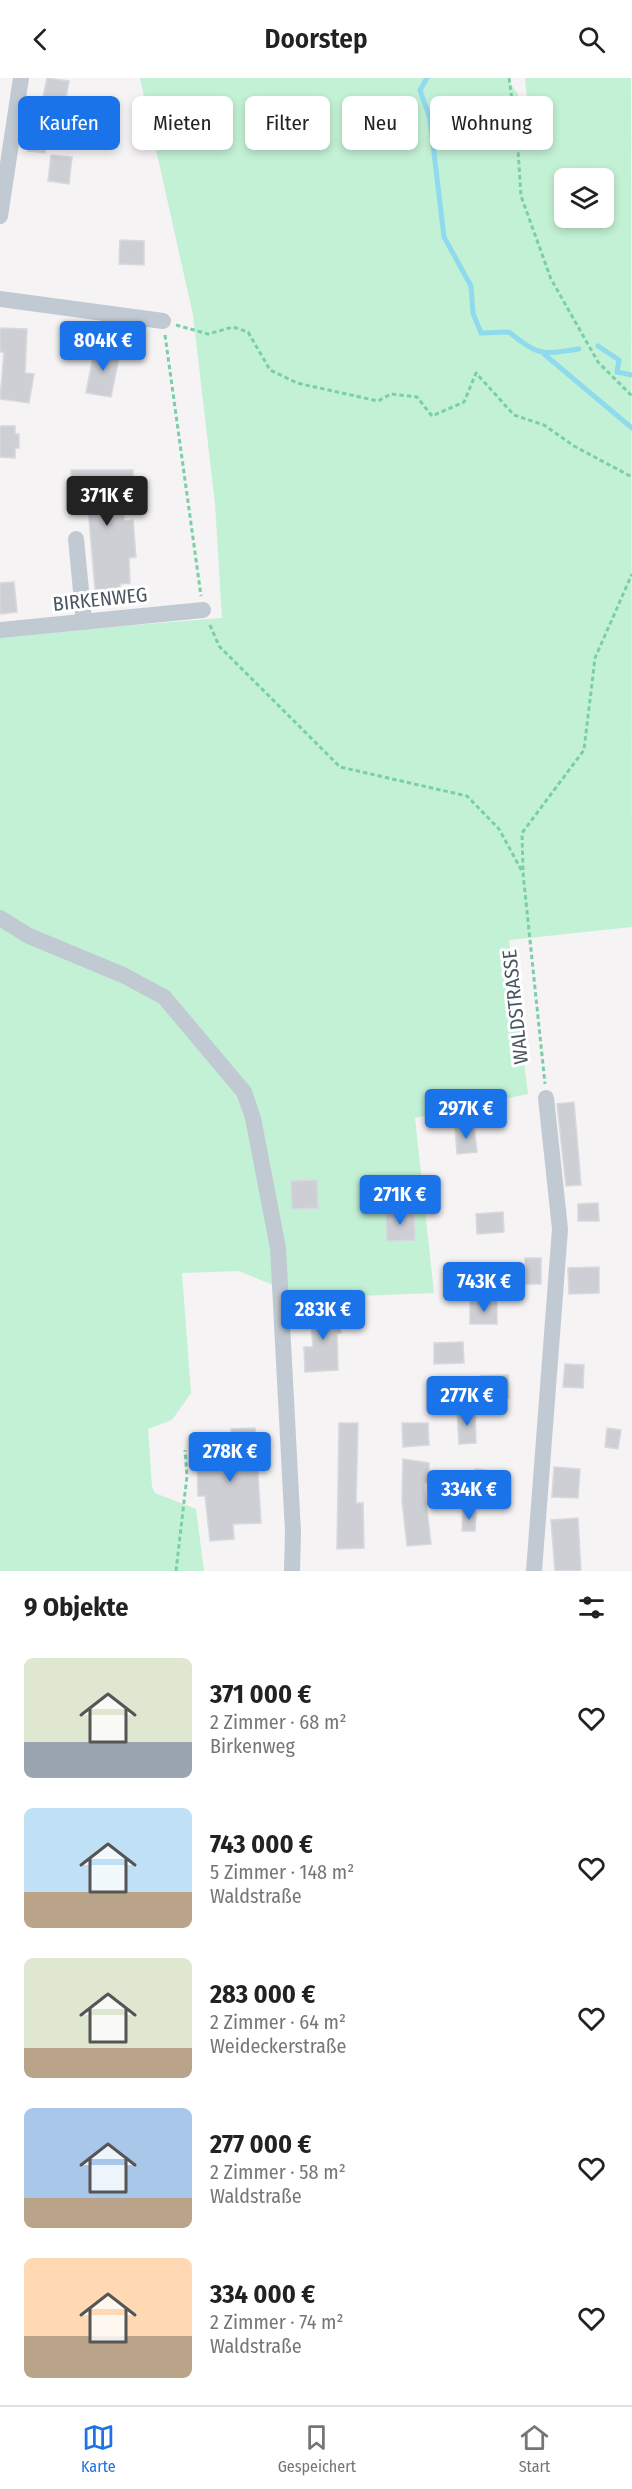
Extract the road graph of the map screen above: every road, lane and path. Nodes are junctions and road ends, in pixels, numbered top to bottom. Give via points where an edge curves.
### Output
1 (21, 78) edge
2 (509, 78) edge
3 (0, 216) edge
4 (0, 299) edge
5 (163, 321) junction
6 (632, 396) edge
7 (632, 477) edge
8 (76, 539) dead end
9 (632, 574) edge
10 (203, 610) junction
11 (84, 622) junction
12 (0, 630) edge
13 (523, 873) junction
14 (0, 918) edge
15 (546, 1098) joint
16 (185, 1450) dead end
17 (176, 1571) edge
18 (292, 1571) edge
19 (534, 1571) edge

1 - 3 street
2 - 6 path via 521,196 551,279 598,362
4 - 5 street
5 - 7 path via 208,334 233,327 248,332 270,370 297,383 378,401 391,394 417,397 432,416 464,402 476,373 514,415 544,425
5 - 10 path, WALDSTRASSE
8 - 11 street
9 - 13 path via 595,658 584,750 522,833
10 - 11 street, BIRKENWEG
10 - 13 path, WALDSTRASSE via 219,646 340,767 467,796 499,829
11 - 12 street, BIRKENWEG
13 - 15 path, WALDSTRASSE
14 - 18 street via 29,936 123,975 164,997 244,1092 253,1118 278,1248
15 - 19 street via 560,1229
16 - 17 path via 187,1476

